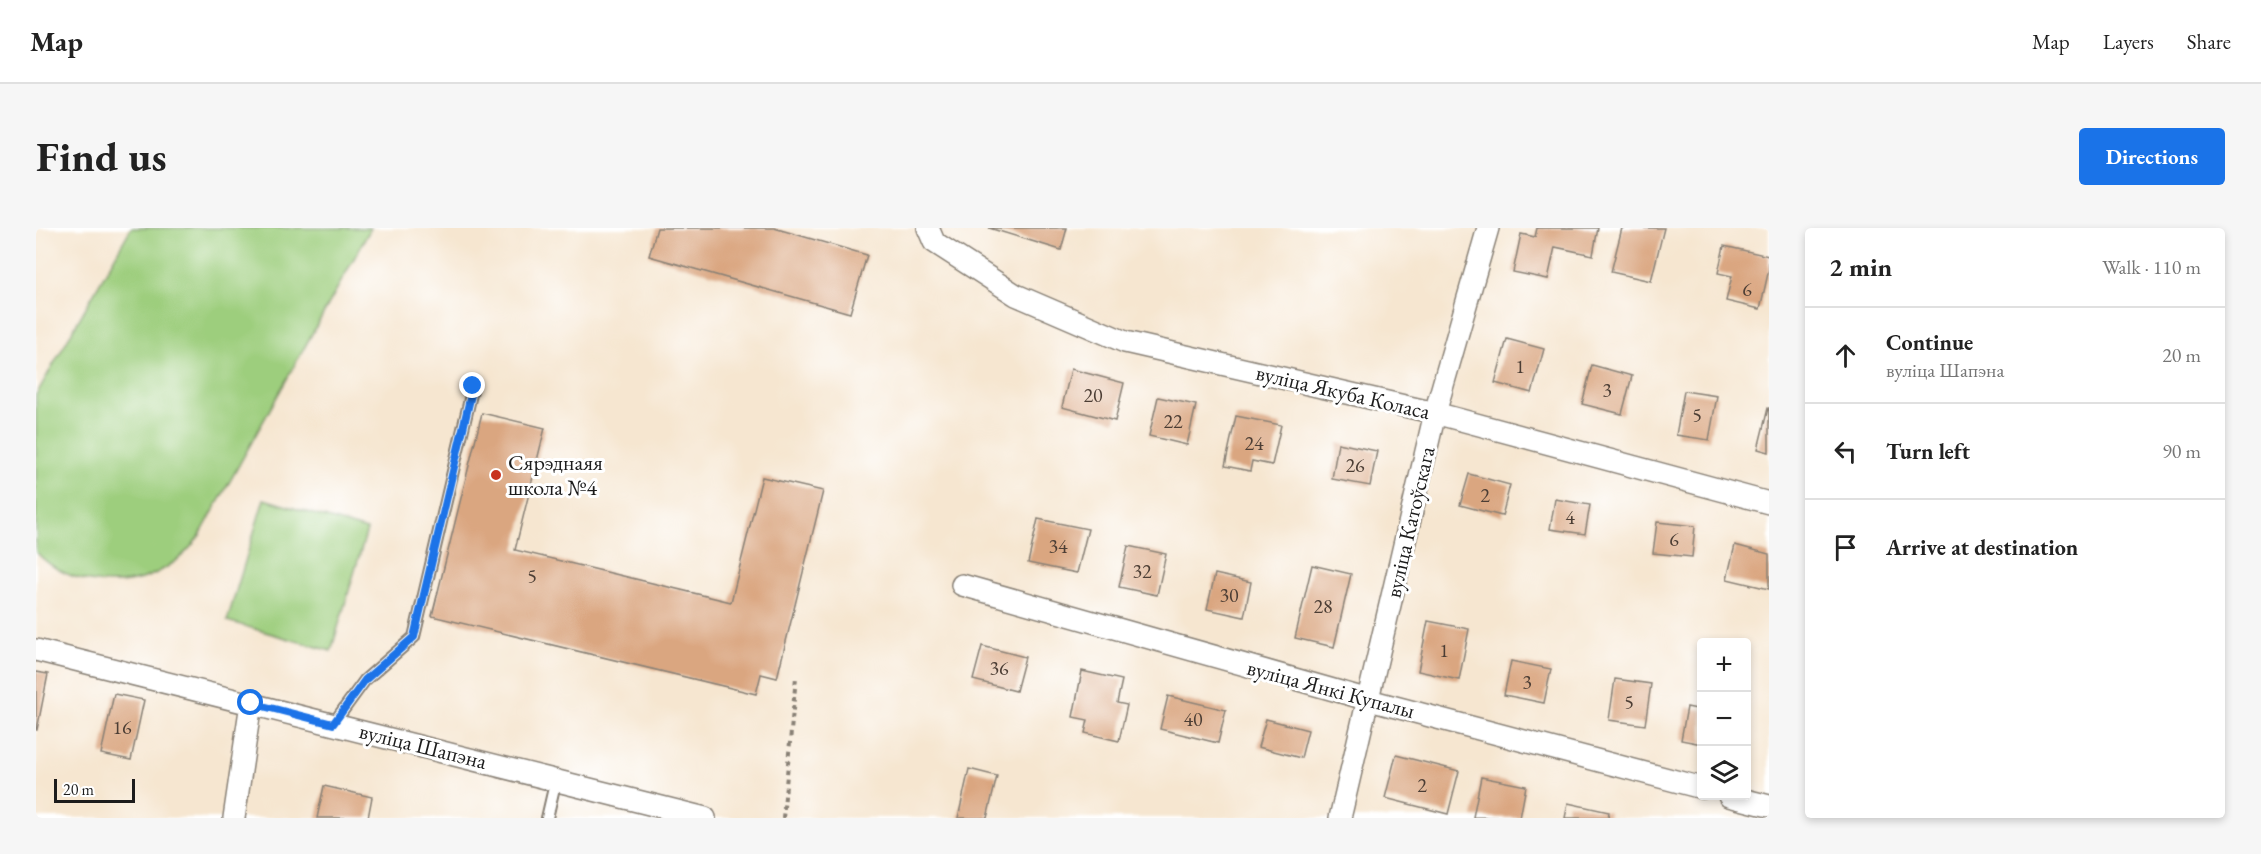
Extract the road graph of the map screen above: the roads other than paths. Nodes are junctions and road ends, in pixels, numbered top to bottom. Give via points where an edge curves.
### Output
1 (1488, 228) edge
2 (931, 235) edge
3 (473, 386) dead end
4 (1435, 413) junction
5 (1769, 503) edge
6 (962, 585) dead end
7 (36, 650) edge
8 (1369, 700) junction
9 (251, 703) junction
10 (333, 724) junction
11 (556, 779) junction
12 (1697, 787) edge
13 (1747, 800) edge
14 (1769, 806) edge
15 (234, 818) edge
16 (547, 818) edge
17 (705, 818) edge
18 (1340, 818) edge

1 - 4 street, вуліца Катоўскага
2 - 4 street, вуліца Якуба Коласа via 1016,295 1125,342
3 - 10 lane via 414,637 365,680
4 - 5 street, вуліца Якуба Коласа
4 - 8 street, вуліца Катоўскага
6 - 8 street, вуліца Янкі Купалы
7 - 9 street, вуліца Шапэна
8 - 12 street, вуліца Янкі Купалы
8 - 18 street, вуліца Катоўскага
9 - 10 street, вуліца Шапэна
9 - 15 street
10 - 11 street, вуліца Шапэна
11 - 16 lane
11 - 17 street, вуліца Шапэна
13 - 14 street

